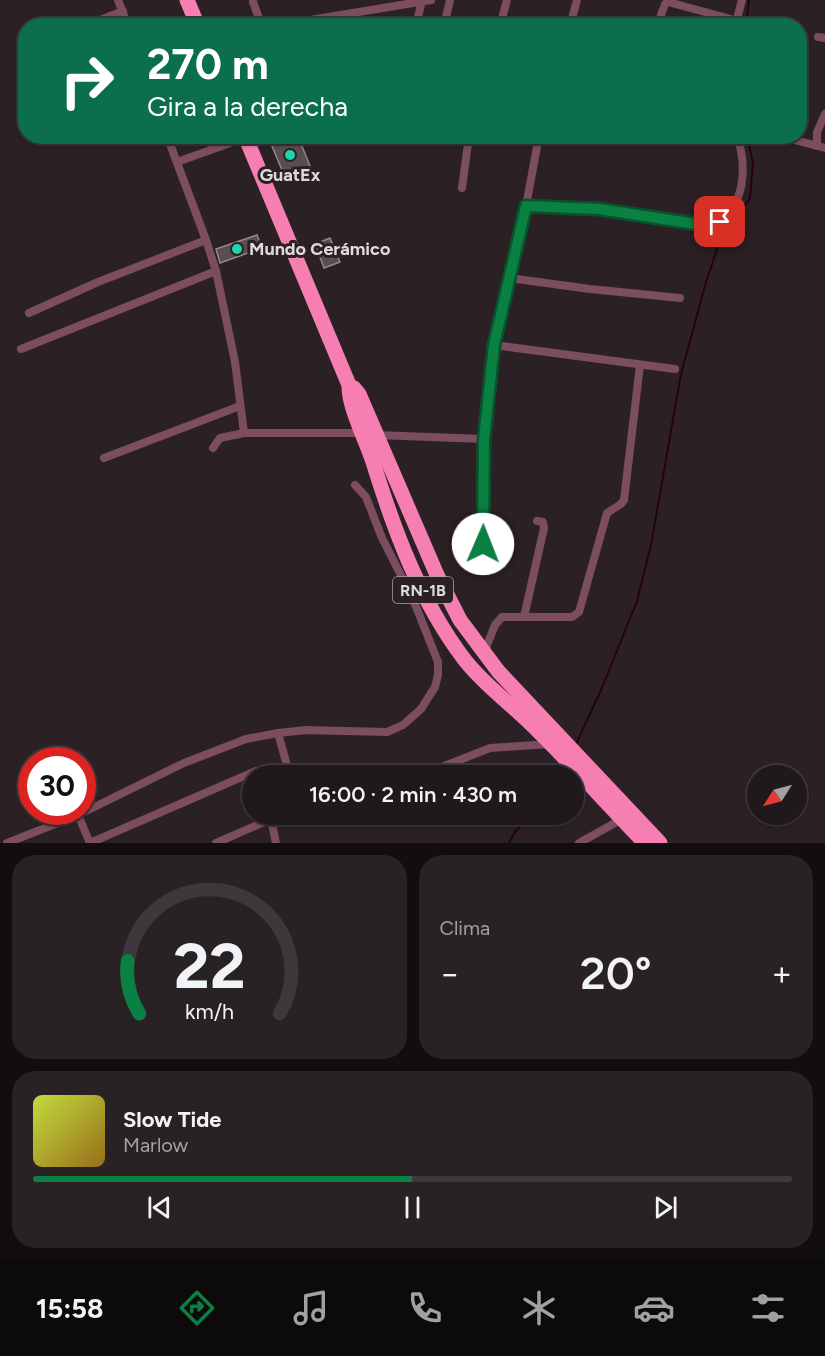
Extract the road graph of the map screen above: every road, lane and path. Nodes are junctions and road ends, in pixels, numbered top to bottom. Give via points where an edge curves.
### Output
1 (118, 0) edge
2 (187, 0) edge
3 (425, 0) edge
4 (450, 0) edge
5 (507, 0) edge
6 (577, 0) edge
7 (742, 0) edge
8 (253, 2) dead end
9 (123, 11) junction
10 (106, 18) edge
11 (125, 18) edge
12 (195, 18) edge
13 (259, 18) edge
14 (320, 18) edge
15 (419, 18) edge
16 (446, 18) edge
17 (502, 18) edge
18 (572, 18) edge
19 (660, 18) edge
20 (721, 18) edge
21 (739, 18) edge
22 (825, 114) edge
23 (170, 144) edge
24 (227, 144) edge
25 (249, 144) edge
26 (468, 144) edge
27 (537, 144) edge
28 (740, 144) edge
29 (821, 147) edge
30 (177, 162) junction
31 (462, 188) dead end
32 (526, 206) junction
33 (206, 240) junction
34 (216, 271) junction
35 (509, 278) junction
36 (680, 298) dead end
37 (28, 313) dead end
38 (494, 345) junction
39 (21, 349) dead end
40 (640, 365) junction
41 (675, 369) dead end
42 (240, 406) junction
43 (244, 433) junction
44 (370, 434) junction
45 (484, 439) junction
46 (213, 448) dead end
47 (104, 459) dead end
48 (355, 485) dead end
49 (380, 487) junction
50 (366, 497) junction
51 (537, 521) dead end
52 (483, 544) dead end
53 (524, 617) junction
54 (483, 653) junction
55 (278, 733) junction
56 (550, 744) junction
57 (569, 755) junction
58 (287, 765) edge
59 (447, 765) edge
60 (242, 777) edge
61 (96, 806) edge
62 (620, 817) junction
63 (53, 825) edge
64 (82, 825) edge
65 (260, 825) edge
66 (271, 825) edge
67 (233, 840) edge
68 (7, 843) edge
69 (90, 843) edge
70 (216, 843) edge
71 (276, 843) edge
72 (579, 843) edge
73 (645, 843) edge
74 (660, 843) edge

1 - 9 street
2 - 12 highway
3 - 14 street
3 - 15 street
4 - 16 street
5 - 17 street
6 - 18 street
7 - 21 street
8 - 13 street
9 - 10 street
9 - 11 street
19 - 20 street via 668,2
22 - 29 street via 817,132
23 - 30 street
24 - 30 street
25 - 44 highway, RN-1B via 349,385 350,399
26 - 31 street
27 - 32 street
28 - 32 street via 742,189 729,212 714,226 599,209
30 - 33 street
32 - 35 street
33 - 34 street
33 - 37 street
34 - 39 street
34 - 42 street
35 - 36 street
35 - 38 street
38 - 40 street
38 - 45 street
40 - 41 street
40 - 53 street via 624,500 607,513 579,612 572,617
42 - 43 street
42 - 47 street
43 - 44 street
43 - 46 street via 220,438
44 - 45 street
44 - 49 highway, RN-1B
44 - 54 highway, RN-1B via 449,600
45 - 52 street
48 - 50 street
49 - 50 street
49 - 56 highway, RN-1B via 426,597 450,638 474,670
50 - 55 street via 434,649 438,662 435,687 412,717 387,732
51 - 53 street via 543,522 544,528
53 - 54 street via 500,618
54 - 57 highway, RN-1B
55 - 58 street
55 - 61 street via 209,752
56 - 57 highway, RN-1B
56 - 59 street via 490,748
57 - 62 highway, RN-1B
57 - 74 highway, RN-1B
60 - 69 street
62 - 72 street
62 - 73 highway, RN-1B
63 - 68 street
64 - 69 street
65 - 67 street
66 - 71 street
67 - 70 street

